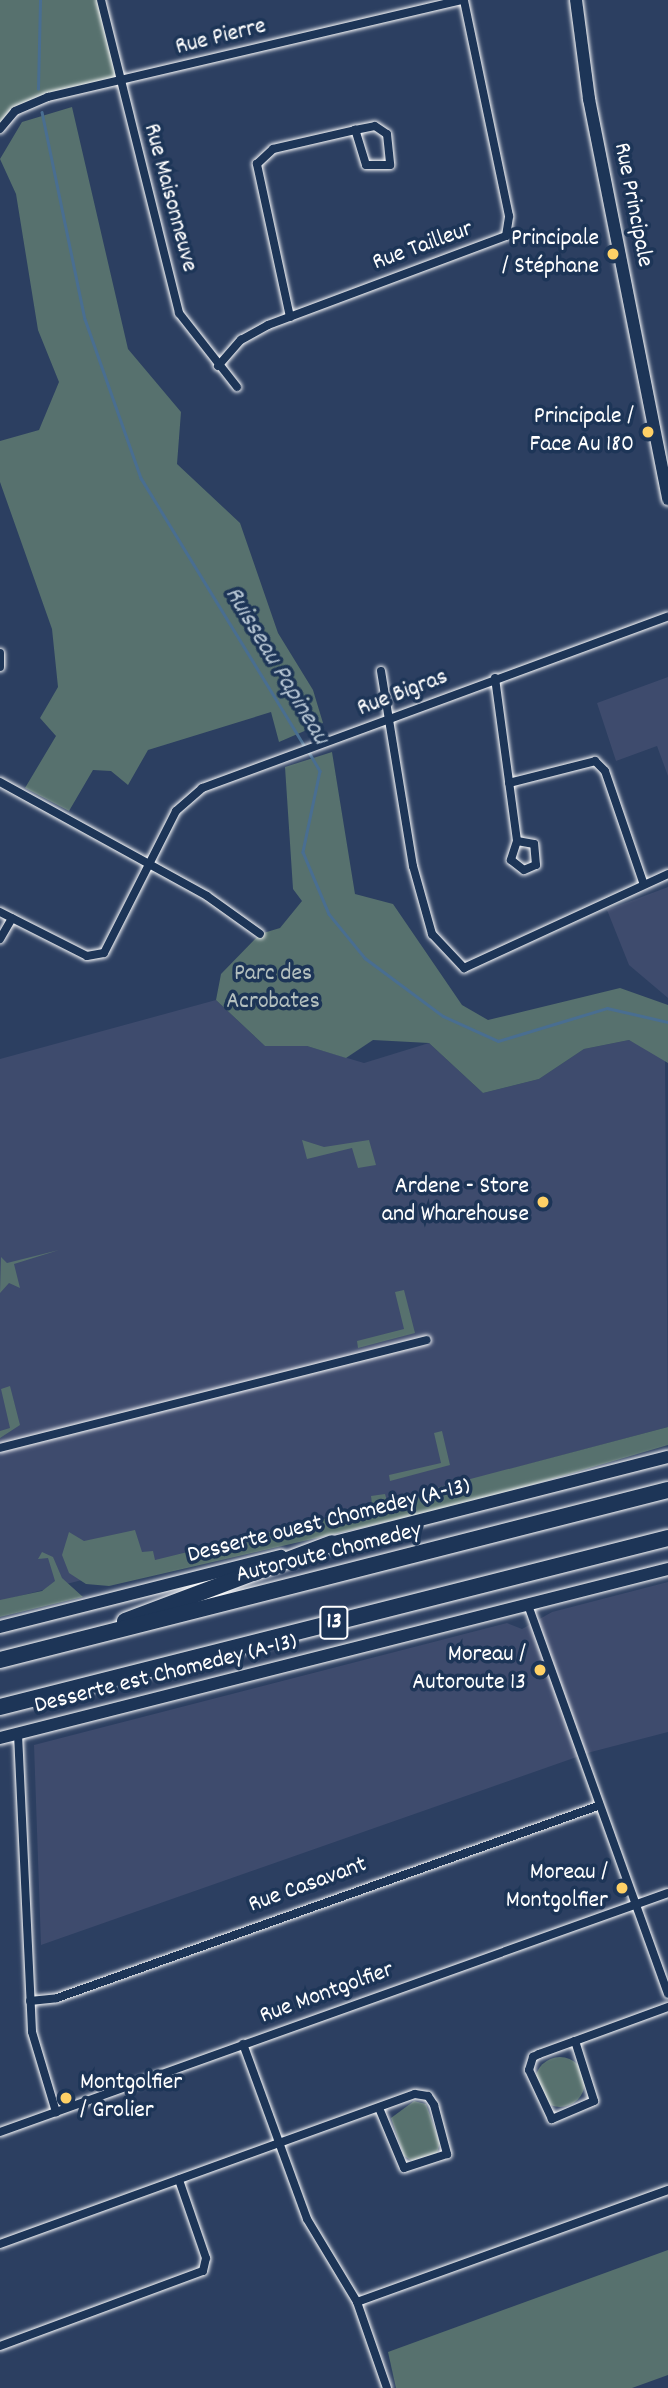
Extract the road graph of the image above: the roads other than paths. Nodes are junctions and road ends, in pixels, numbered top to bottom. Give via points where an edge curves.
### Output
1 (101, 0) edge
2 (463, 0) edge
3 (576, 0) edge
4 (119, 82) junction
5 (0, 129) edge
6 (355, 130) junction
7 (290, 317) junction
8 (218, 366) junction
9 (237, 387) dead end
10 (668, 499) edge
11 (668, 617) edge
12 (0, 653) edge
13 (0, 667) edge
14 (381, 671) dead end
15 (495, 678) junction
16 (389, 722) junction
17 (0, 782) edge
18 (509, 783) junction
19 (517, 841) dead end
20 (150, 865) junction
21 (668, 874) edge
22 (643, 882) junction
23 (0, 912) edge
24 (12, 918) junction
25 (260, 934) dead end
26 (0, 939) edge
27 (427, 1340) dead end
28 (0, 1448) edge
29 (668, 1457) edge
30 (668, 1490) edge
31 (668, 1538) edge
32 (332, 1542) junction
33 (668, 1569) edge
34 (528, 1605) junction
35 (0, 1627) edge
36 (81, 1640) junction
37 (0, 1660) edge
38 (0, 1707) edge
39 (18, 1734) junction
40 (0, 1738) edge
41 (598, 1806) junction
42 (668, 1893) edge
43 (635, 1904) junction
44 (668, 1994) edge
45 (30, 2001) junction
46 (668, 2007) edge
47 (575, 2041) junction
48 (243, 2044) junction
49 (379, 2108) junction
50 (56, 2112) junction
51 (0, 2132) edge
52 (279, 2144) junction
53 (179, 2180) junction
54 (668, 2190) edge
55 (0, 2244) edge
56 (357, 2302) junction
57 (0, 2346) edge
58 (387, 2388) edge

1 - 4 street, Rue Maisonneuve
2 - 4 street, Rue Pierre
2 - 7 street, Rue Tailleur via 509,216 506,236
3 - 10 main road, Rue Principale
4 - 5 street, Rue Pierre via 48,97 15,111
4 - 8 street, Rue Maisonneuve via 179,313
6 - 6 street via 366,165 390,165 387,134 375,126
6 - 7 street via 273,149 257,164
7 - 8 street, Rue Tailleur via 241,340
8 - 9 street, Rue Maisonneuve
11 - 15 street, Rue Bigras
12 - 13 street
14 - 16 street
15 - 16 street, Rue Bigras
15 - 18 street
16 - 20 street, Rue Bigras via 187,798
16 - 22 street via 413,866 432,934 464,968
17 - 20 street
18 - 19 street
18 - 22 street via 595,761 605,771
20 - 24 street, Rue Bigras via 104,953 87,956
20 - 25 street
21 - 22 street
23 - 24 street
24 - 26 street
27 - 28 street
29 - 32 main road, Desserte ouest Chomedey (A-13)
30 - 36 highway, Autoroute Chomedey / 13
31 - 38 highway, 13
32 - 35 main road, Desserte ouest Chomedey (A-13)
32 - 36 highway
33 - 34 main road, Desserte est Chomedey (A-13)
34 - 39 main road, Desserte est Chomedey (A-13)
34 - 41 street
36 - 37 highway, Autoroute Chomedey / 13
39 - 40 main road, Desserte est Chomedey (A-13)
39 - 45 street
41 - 43 street
41 - 45 street, Rue Casavant via 57,1997
42 - 43 street, Rue Montgolfier
43 - 44 street
43 - 48 street, Rue Montgolfier
45 - 50 street via 33,2042
46 - 47 street
47 - 47 street via 530,2061 552,2119 594,2101
48 - 50 street, Rue Montgolfier
48 - 52 street
49 - 49 street via 404,2168 447,2154 428,2096
49 - 52 street
50 - 51 street, Rue Montgolfier
52 - 53 street
52 - 56 street via 310,2225
53 - 55 street
53 - 57 street via 206,2258 203,2271
54 - 56 street
56 - 58 street

